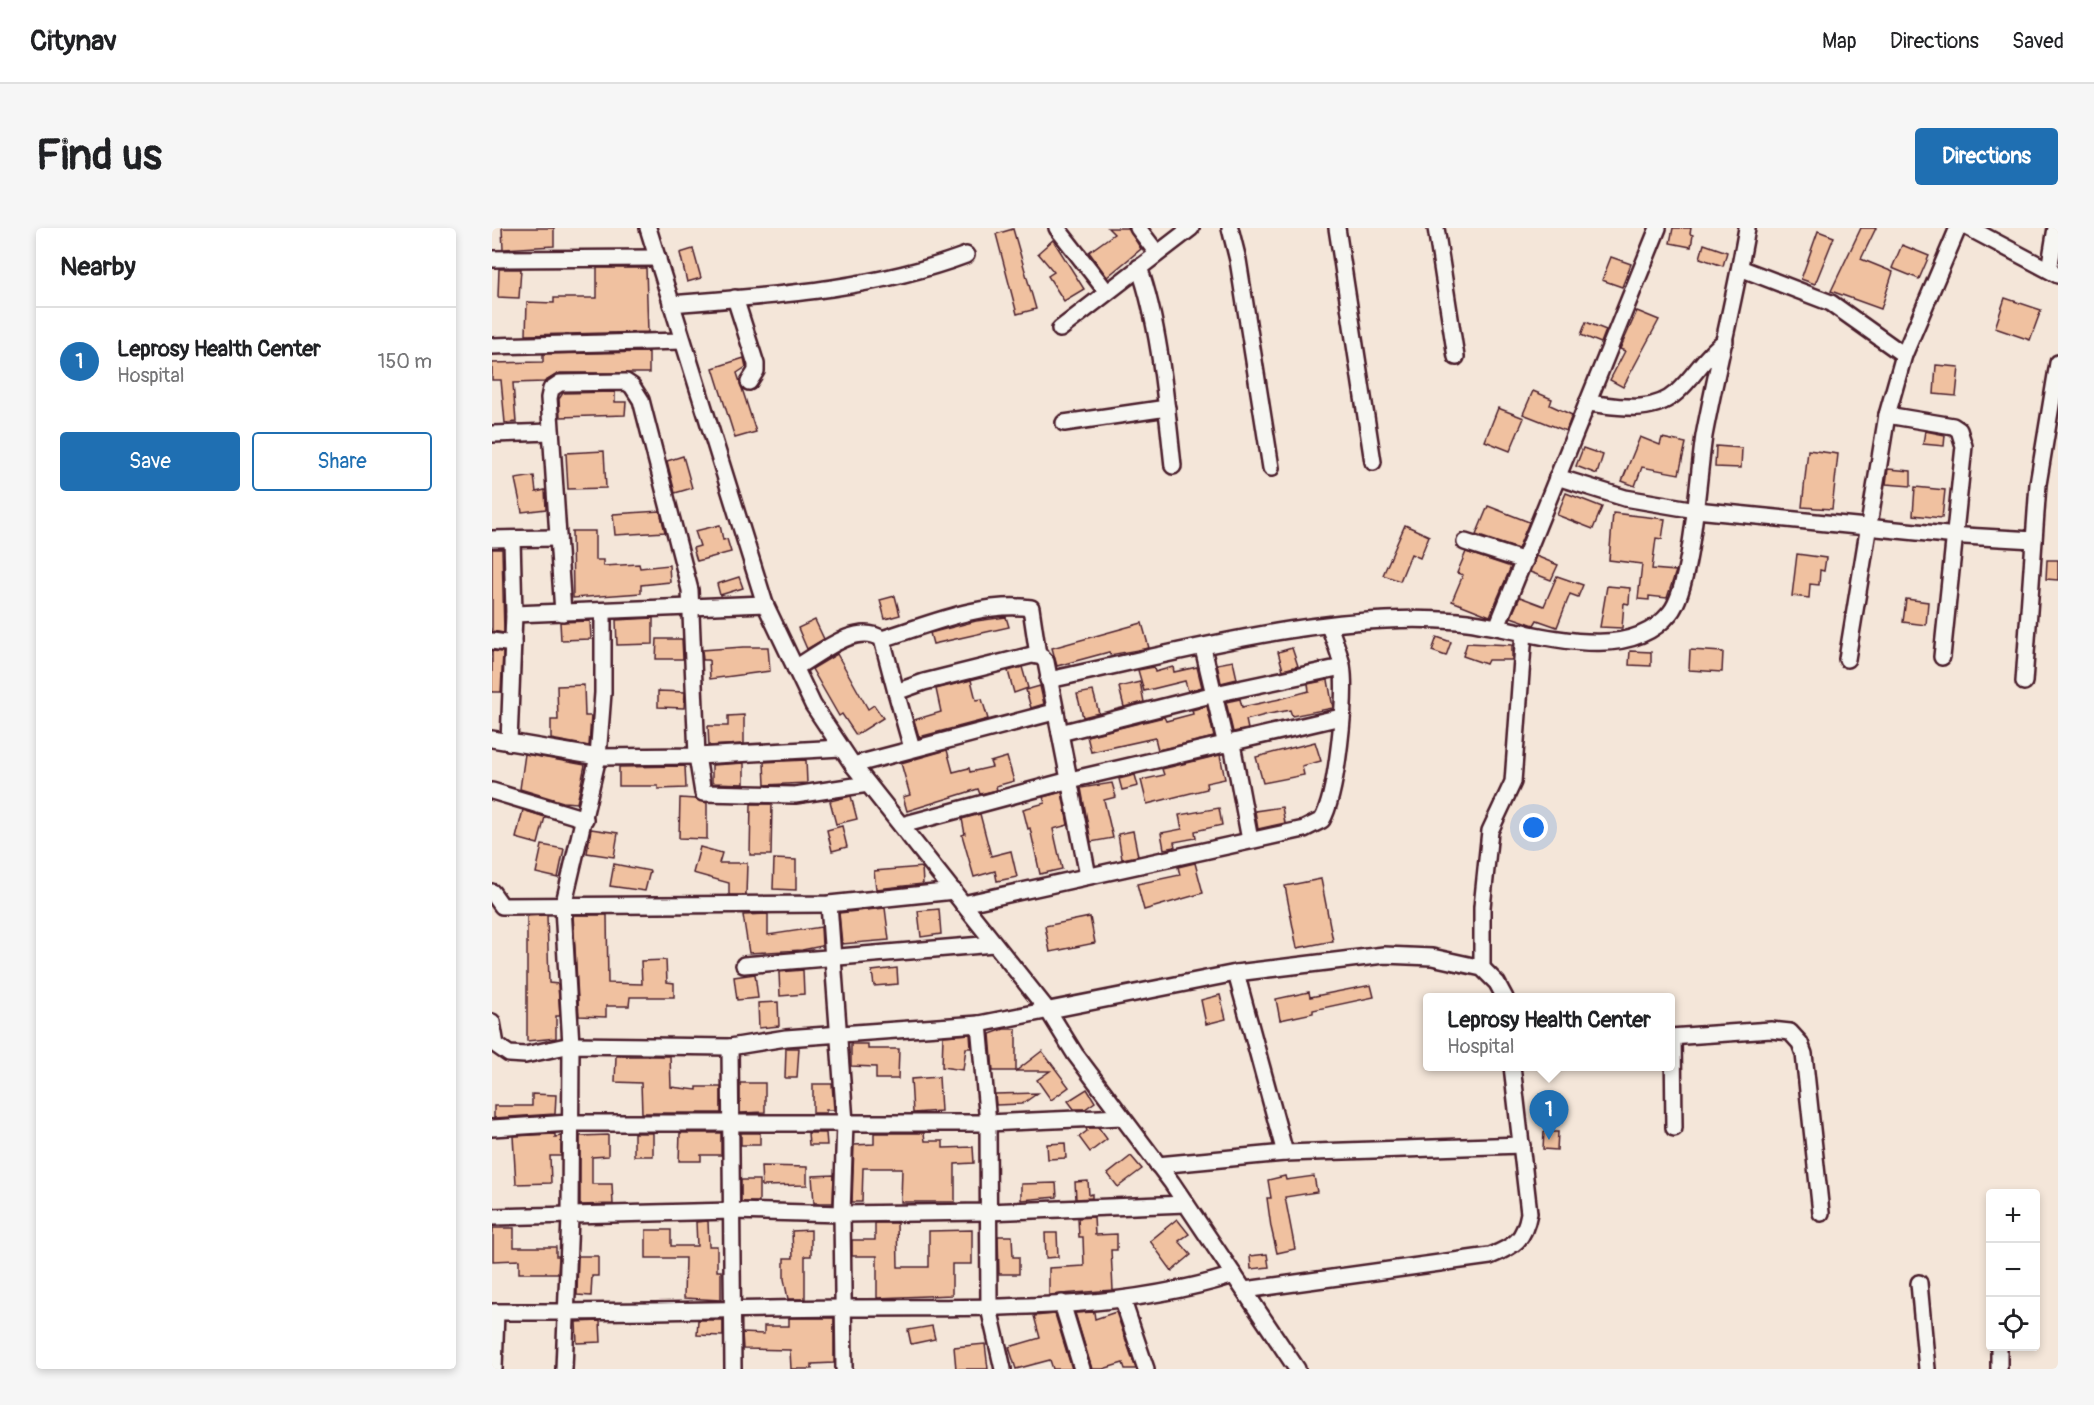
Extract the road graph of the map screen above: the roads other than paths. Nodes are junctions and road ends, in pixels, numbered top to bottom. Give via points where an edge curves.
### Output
1 (648, 228) edge
2 (1057, 228) edge
3 (1138, 228) edge
4 (1191, 228) edge
5 (1230, 228) edge
6 (1336, 228) edge
7 (1436, 228) edge
8 (1658, 228) edge
9 (1748, 228) edge
10 (1958, 228) edge
11 (1970, 228) edge
12 (2056, 228) edge
13 (1157, 253) junction
14 (966, 255) dead end
15 (658, 258) junction
16 (492, 259) edge
17 (1139, 267) junction
18 (1740, 267) junction
19 (2054, 272) edge
20 (1107, 292) junction
21 (735, 298) junction
22 (671, 304) junction
23 (1060, 329) dead end
24 (682, 341) junction
25 (1725, 341) junction
26 (492, 346) edge
27 (1904, 355) junction
28 (1456, 357) dead end
29 (2058, 363) edge
30 (749, 382) dead end
31 (1587, 403) junction
32 (1167, 408) junction
33 (1887, 415) junction
34 (1064, 423) dead end
35 (551, 432) junction
36 (492, 434) edge
37 (1373, 462) dead end
38 (1173, 466) dead end
39 (1271, 468) dead end
40 (1557, 477) junction
41 (1696, 510) junction
42 (1868, 525) junction
43 (1955, 536) junction
44 (558, 538) junction
45 (492, 539) edge
46 (512, 540) junction
47 (2034, 540) junction
48 (1465, 542) dead end
49 (1525, 561) junction
50 (765, 604) junction
51 (693, 608) junction
52 (603, 612) junction
53 (563, 613) junction
54 (514, 614) junction
55 (1329, 626) junction
56 (1497, 627) junction
57 (1524, 632) junction
58 (882, 639) junction
59 (492, 641) edge
60 (513, 644) junction
61 (1203, 648) junction
62 (1038, 655) junction
63 (1942, 657) dead end
64 (1846, 659) dead end
65 (1342, 667) junction
66 (795, 668) junction
67 (1048, 680) junction
68 (2024, 682) dead end
69 (896, 692) junction
70 (1215, 694) junction
71 (1054, 712) junction
72 (1341, 717) junction
73 (1060, 733) junction
74 (492, 739) edge
75 (509, 742) junction
76 (1229, 744) junction
77 (841, 748) junction
78 (912, 748) junction
79 (697, 756) junction
80 (598, 757) junction
81 (853, 765) junction
82 (1070, 780) junction
83 (868, 784) junction
84 (492, 791) edge
85 (585, 819) junction
86 (902, 825) junction
87 (1250, 840) junction
88 (1088, 876) junction
89 (954, 891) junction
90 (492, 892) edge
91 (829, 904) junction
92 (963, 904) junction
93 (497, 906) edge
94 (563, 907) junction
95 (994, 944) junction
96 (835, 958) junction
97 (744, 965) dead end
98 (1482, 968) junction
99 (1236, 973) junction
100 (1502, 993) edge
101 (1049, 1012) junction
102 (492, 1022) edge
103 (979, 1024) junction
104 (839, 1034) junction
105 (1675, 1037) edge
106 (571, 1045) junction
107 (730, 1047) junction
108 (1513, 1071) edge
109 (1673, 1071) edge
110 (1122, 1116) junction
111 (845, 1122) junction
112 (570, 1123) junction
113 (731, 1123) junction
114 (988, 1123) junction
115 (492, 1128) edge
116 (1674, 1128) dead end
117 (1522, 1145) junction
118 (1284, 1153) junction
119 (1158, 1165) junction
120 (1186, 1204) junction
121 (732, 1211) junction
122 (986, 1212) junction
123 (1821, 1212) dead end
124 (842, 1214) junction
125 (492, 1217) edge
126 (570, 1217) junction
127 (1234, 1275) junction
128 (1919, 1283) dead end
129 (1245, 1290) junction
130 (1123, 1301) junction
131 (1062, 1303) junction
132 (844, 1308) junction
133 (988, 1308) junction
134 (734, 1310) junction
135 (494, 1312) edge
136 (567, 1312) junction
137 (1999, 1351) edge
138 (494, 1369) edge
139 (564, 1369) edge
140 (733, 1369) edge
141 (844, 1369) edge
142 (1003, 1369) edge
143 (1082, 1369) edge
144 (1146, 1369) edge
145 (1297, 1369) edge
146 (1927, 1369) edge
147 (1999, 1369) edge

1 - 15 street
2 - 20 street
3 - 13 street
4 - 13 street
5 - 39 street
6 - 37 street
7 - 28 street
8 - 31 street
9 - 18 street
10 - 27 street
11 - 19 street
12 - 19 street
13 - 17 street
14 - 21 street via 926,270
15 - 16 street
15 - 22 street
17 - 20 street
17 - 32 street
18 - 25 street
18 - 27 street via 1831,303
20 - 23 street
21 - 22 street
21 - 30 street via 756,364
22 - 24 street
24 - 26 street
24 - 50 street
25 - 31 street via 1709,352 1677,393 1657,404 1631,408
25 - 41 street via 1704,437
27 - 33 street
29 - 47 street via 2038,484
31 - 40 street
32 - 34 street
32 - 38 street
33 - 42 street
33 - 43 street via 1947,423 1959,430 1964,446
35 - 36 street
35 - 44 street
35 - 51 street via 549,398 556,385 626,382 632,386 641,400
40 - 41 street via 1625,498
40 - 49 street
41 - 42 street
41 - 57 street via 1681,594 1671,613 1649,631 1605,645
42 - 43 street
42 - 64 street
43 - 47 street
43 - 63 street
44 - 46 street
44 - 53 street
45 - 46 street
46 - 54 street
47 - 68 street
48 - 49 street
49 - 56 street
50 - 51 street
50 - 66 street
51 - 52 street
51 - 79 street
52 - 53 street
52 - 80 street
53 - 54 street
54 - 60 street
55 - 56 street via 1423,619
55 - 61 street
55 - 65 street
56 - 57 street
57 - 98 street via 1513,782 1490,831 1482,907
58 - 62 street via 977,610 1031,608
58 - 66 street via 860,633
58 - 69 street
59 - 60 street
60 - 75 street
61 - 67 street
61 - 70 street
62 - 67 street via 1046,662
62 - 69 street
65 - 70 street
65 - 72 street
66 - 77 street
67 - 71 street
69 - 78 street
70 - 73 street
70 - 76 street
71 - 73 street
71 - 78 street
72 - 76 street
72 - 87 street via 1332,796 1322,820 1304,829
73 - 82 street
74 - 75 street
75 - 80 street
76 - 82 street
76 - 87 street
77 - 79 street
77 - 81 street
78 - 81 street
79 - 80 street
79 - 83 street via 701,790 707,795 795,795
80 - 85 street
81 - 83 street
82 - 86 street
82 - 88 street
83 - 86 street
84 - 85 street
85 - 94 street
86 - 89 street
87 - 88 street
88 - 92 street
89 - 91 street
89 - 92 street
90 - 93 street
91 - 94 street
91 - 96 street
92 - 95 street
93 - 94 street
94 - 106 street
95 - 96 street
95 - 101 street
96 - 97 street
96 - 104 street
98 - 99 street via 1432,957 1384,955
98 - 100 street
99 - 101 street
99 - 118 street
101 - 103 street
101 - 110 street
102 - 106 street via 496,1045 509,1054 525,1055
103 - 104 street
103 - 114 street
104 - 107 street
104 - 111 street
105 - 123 street via 1771,1030 1790,1032 1800,1043
106 - 107 street
106 - 112 street
107 - 113 street
108 - 117 street
109 - 116 street
110 - 114 street
110 - 119 street
111 - 113 street
111 - 114 street
111 - 124 street
112 - 113 street
112 - 115 street
112 - 126 street
113 - 121 street
114 - 122 street
117 - 118 street
117 - 129 street via 1529,1213 1526,1230 1512,1248 1490,1256
118 - 119 street
119 - 120 street
120 - 122 street
120 - 127 street
121 - 124 street
121 - 126 street
121 - 134 street
122 - 124 street
122 - 133 street
124 - 132 street
125 - 126 street
126 - 136 street
127 - 129 street
127 - 130 street
128 - 146 street
129 - 145 street
130 - 131 street
130 - 144 street
131 - 133 street
131 - 143 street
132 - 133 street
132 - 134 street
132 - 141 street
133 - 142 street
134 - 136 street
134 - 140 street
135 - 136 street
135 - 138 street
136 - 139 street
137 - 147 street

